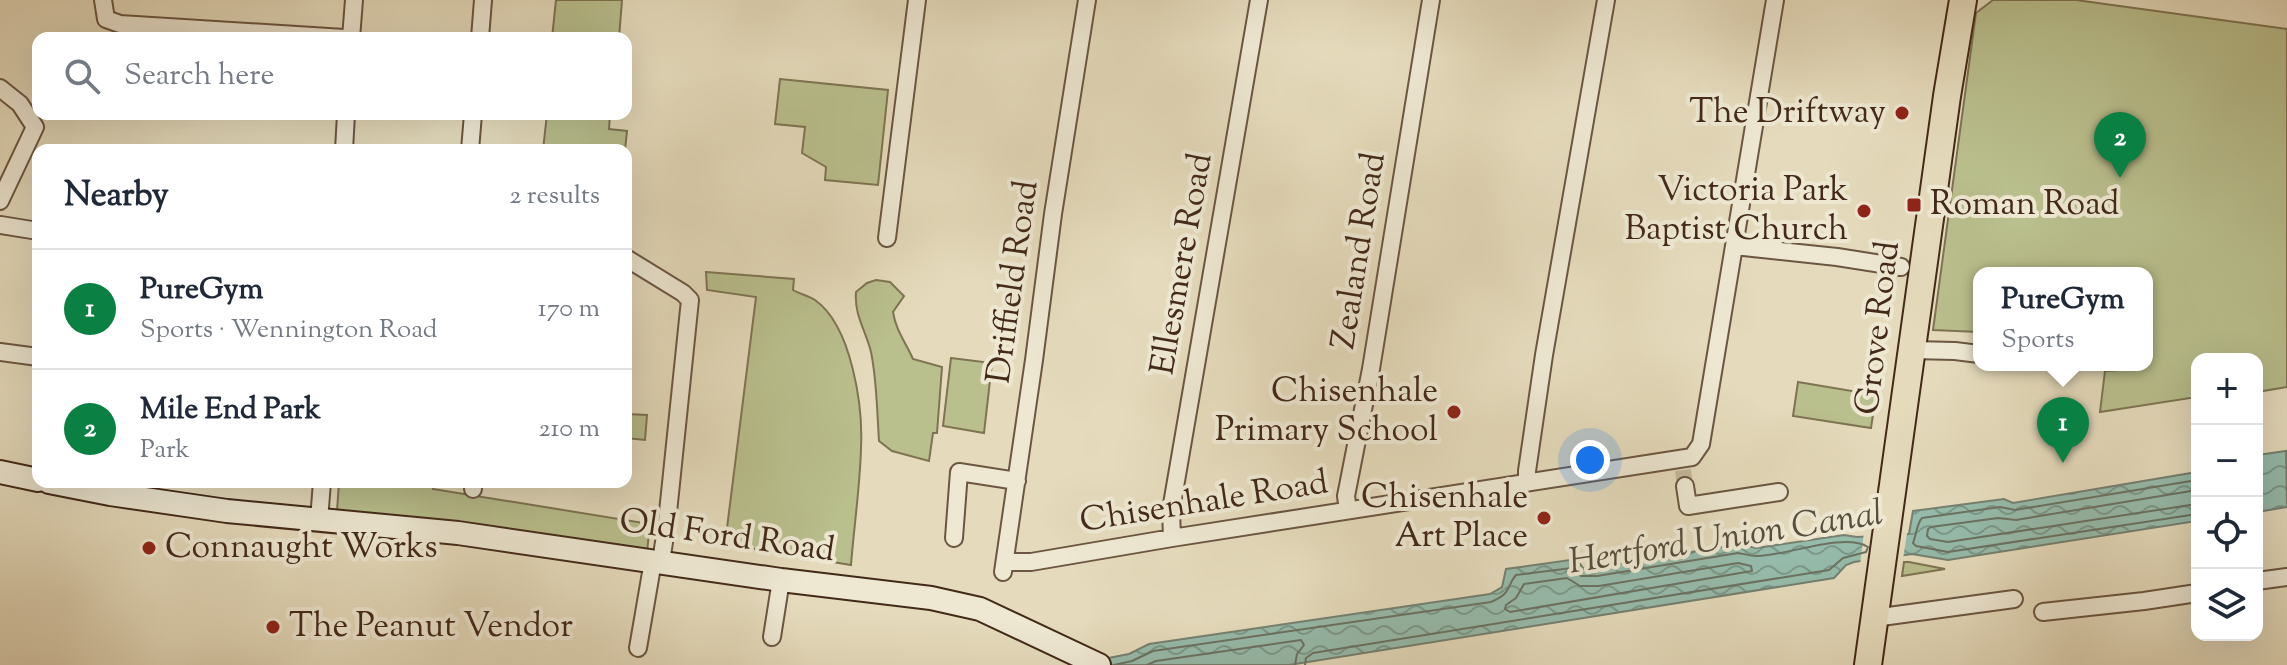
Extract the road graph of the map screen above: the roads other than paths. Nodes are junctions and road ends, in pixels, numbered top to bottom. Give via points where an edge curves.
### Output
1 (103, 0) edge
2 (354, 0) edge
3 (483, 0) edge
4 (917, 0) edge
5 (1087, 0) edge
6 (1259, 0) edge
7 (1431, 0) edge
8 (1606, 0) edge
9 (1775, 0) edge
10 (1963, 0) edge
11 (248, 32) edge
12 (351, 32) edge
13 (480, 32) edge
14 (0, 88) edge
15 (346, 120) edge
16 (472, 120) edge
17 (344, 144) edge
18 (470, 144) edge
19 (0, 201) edge
20 (0, 224) edge
21 (32, 230) edge
22 (887, 238) dead end
23 (1734, 246) junction
24 (632, 262) edge
25 (1901, 267) dead end
26 (1912, 350) junction
27 (0, 352) edge
28 (1973, 354) edge
29 (32, 356) edge
30 (1686, 467) junction
31 (0, 472) edge
32 (32, 479) edge
33 (1017, 481) junction
34 (1527, 483) junction
35 (110, 488) edge
36 (322, 488) edge
37 (1779, 492) dead end
38 (1348, 510) junction
39 (319, 520) junction
40 (954, 538) dead end
41 (1164, 539) junction
42 (657, 561) junction
43 (1004, 567) joint
44 (2287, 577) edge
45 (781, 580) junction
46 (2263, 580) edge
47 (2191, 594) edge
48 (2014, 599) dead end
49 (2043, 612) dead end
50 (1874, 618) junction
51 (772, 637) dead end
52 (638, 648) dead end
53 (1099, 665) edge
54 (1868, 665) edge

1 - 11 street via 106,19 120,24
2 - 12 street
3 - 13 street
4 - 22 street
5 - 33 street, Driffield Road
6 - 41 street, Ellesmere Road
7 - 38 street, Zealand Road via 1346,496
8 - 34 street
9 - 23 street
10 - 26 main road, Grove Road
14 - 19 street via 20,104 35,127
15 - 17 street
16 - 18 street
20 - 21 street
23 - 25 street
23 - 30 street via 1701,444
24 - 42 street via 690,300 667,522
26 - 28 street
26 - 50 main road, Grove Road
27 - 29 street
30 - 34 street, Chisenhale Road
30 - 37 street via 1688,506
31 - 32 main road
33 - 40 street via 959,472
33 - 43 street, Driffield Road
34 - 38 street, Chisenhale Road
35 - 39 main road, Old Ford Road via 227,511
36 - 39 street
38 - 41 street, Chisenhale Road
39 - 42 main road, Old Ford Road
41 - 43 street, Chisenhale Road
42 - 45 main road, Old Ford Road
42 - 52 street
44 - 46 street
45 - 51 street
45 - 53 main road, Old Ford Road via 980,609
47 - 49 street
48 - 50 street
50 - 54 main road, Grove Road

